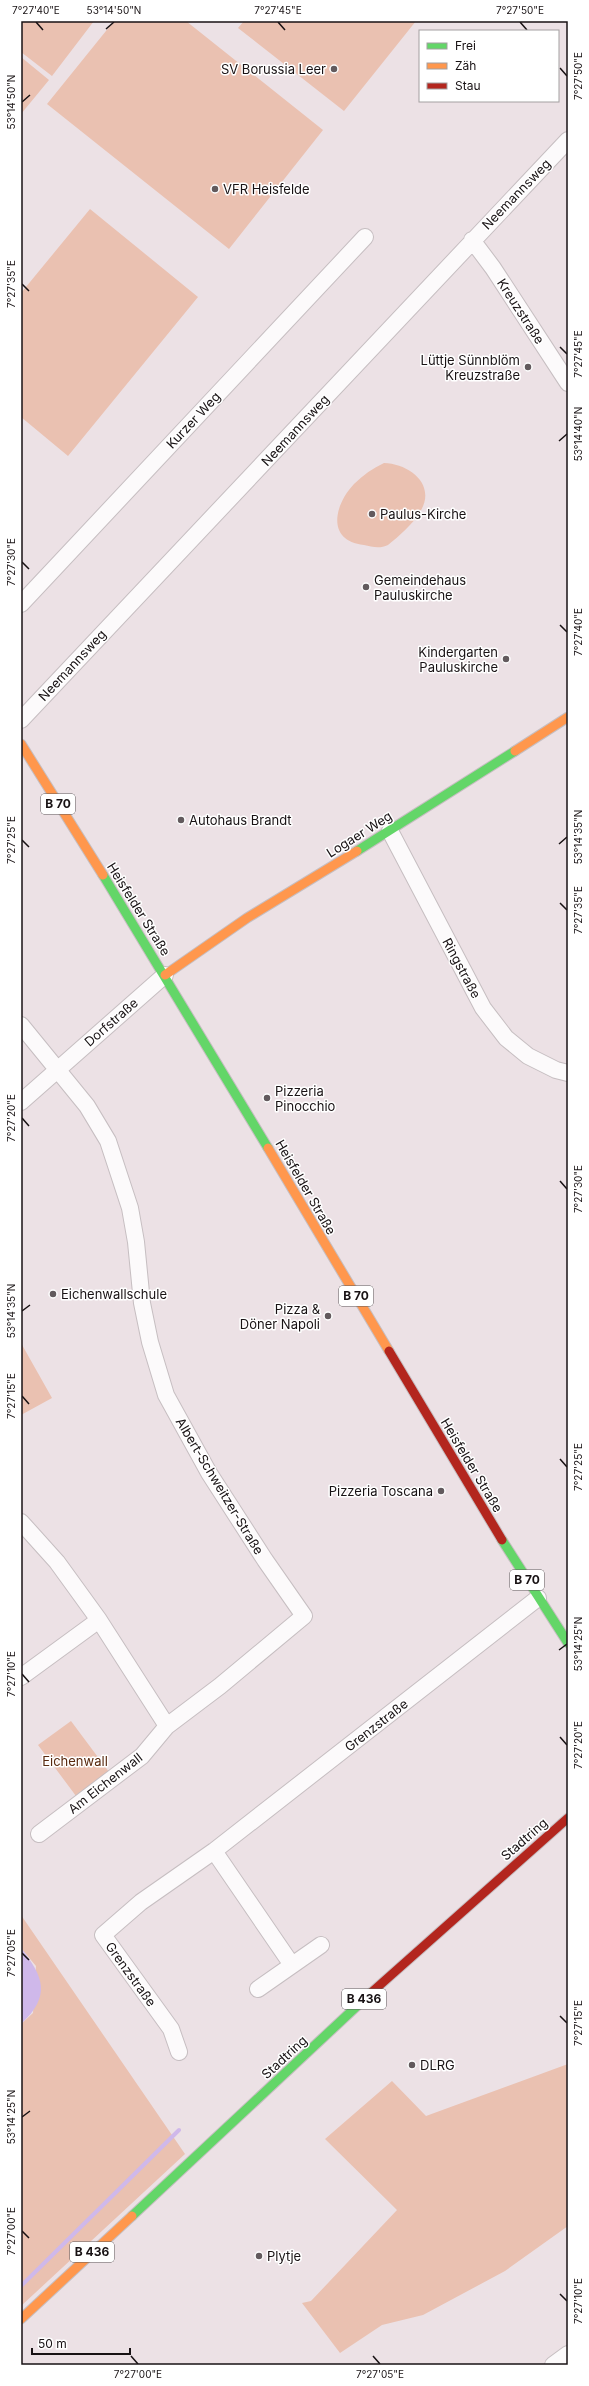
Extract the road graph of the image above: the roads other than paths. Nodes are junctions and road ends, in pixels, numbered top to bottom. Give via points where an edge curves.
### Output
1 (568, 140) edge
2 (365, 237) dead end
3 (472, 240) junction
4 (568, 383) edge
5 (21, 604) edge
6 (568, 717) edge
7 (21, 720) edge
8 (21, 744) edge
9 (390, 831) junction
10 (166, 975) junction
11 (21, 1026) edge
12 (57, 1069) junction
13 (568, 1073) edge
14 (21, 1102) edge
15 (21, 1522) edge
16 (538, 1598) junction
17 (98, 1620) junction
18 (568, 1643) edge
19 (21, 1677) edge
20 (220, 1686) joint
21 (167, 1726) junction
22 (568, 1818) edge
23 (39, 1834) dead end
24 (214, 1851) junction
25 (321, 1944) dead end
26 (292, 1965) junction
27 (258, 1989) dead end
28 (179, 2052) dead end
29 (21, 2319) edge
30 (568, 2354) edge
31 (553, 2365) edge

1 - 3 street, Neemannsweg
2 - 5 street, Kurzer Weg
3 - 4 street, Kreuzstraße
3 - 7 street, Neemannsweg
6 - 9 main road, Logaer Weg
8 - 10 main road, Heisfelder Straße / B 70
9 - 10 main road, Logaer Weg via 248,918
9 - 13 street, Ringstraße via 482,1008 506,1038 528,1056
10 - 12 street, Dorfstraße
10 - 16 main road, Heisfelder Straße / B 70
11 - 12 street
12 - 14 street, Dorfstraße
12 - 20 street, Albert-Schweitzer-Straße via 87,1106 108,1140 118,1167 130,1208 142,1304 150,1342 166,1395 209,1473 304,1616
15 - 17 street via 57,1562
16 - 18 main road, Heisfelder Straße / B 70
16 - 24 street, Grenzstraße
17 - 19 street
17 - 21 street
20 - 21 street, Am Eichenwall
21 - 23 street, Am Eichenwall via 142,1756
22 - 29 main road, Stadtring / B 436 via 417,1950
24 - 26 street
24 - 28 street, Grenzstraße via 141,1902 103,1935 171,2029
25 - 26 street
26 - 27 street
30 - 31 street

